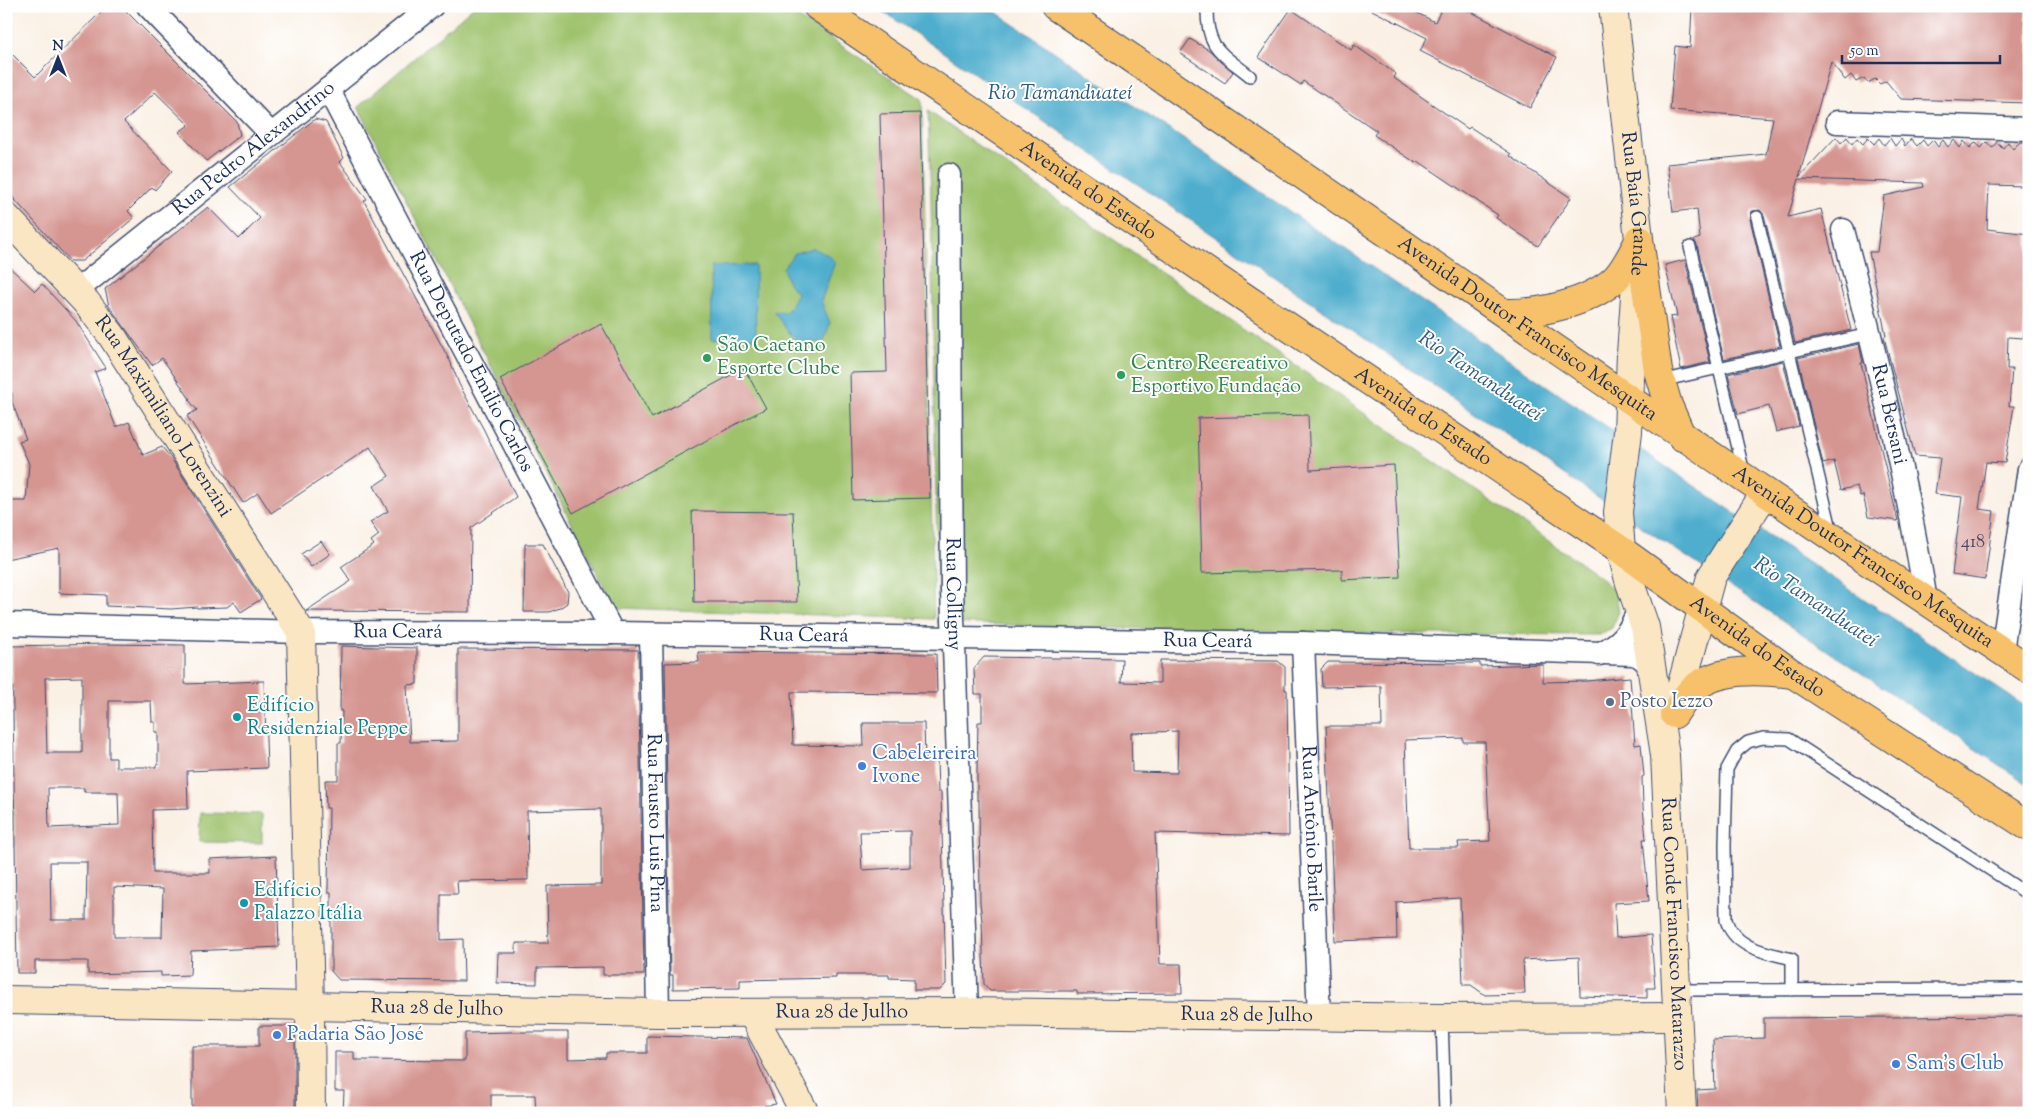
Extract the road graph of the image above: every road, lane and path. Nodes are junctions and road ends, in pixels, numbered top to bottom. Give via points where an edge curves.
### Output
1 (148, 6) edge
2 (432, 6) edge
3 (817, 6) edge
4 (1055, 6) edge
5 (1207, 6) edge
6 (1613, 6) edge
7 (1250, 76) dead end
8 (328, 89) junction
9 (1837, 122) dead end
10 (2029, 129) edge
11 (271, 134) junction
12 (949, 175) dead end
13 (6, 217) edge
14 (1757, 217) dead end
15 (1843, 230) dead end
16 (1638, 241) junction
17 (1690, 247) dead end
18 (76, 291) junction
19 (1505, 313) junction
20 (1869, 334) junction
21 (1789, 352) junction
22 (1720, 368) junction
23 (1660, 382) junction
24 (1630, 400) junction
25 (1682, 437) junction
26 (2029, 469) edge
27 (1755, 486) junction
28 (1833, 537) junction
29 (1621, 550) junction
30 (1926, 601) junction
31 (1640, 608) junction
32 (1701, 610) junction
33 (6, 624) edge
34 (302, 632) junction
35 (613, 633) junction
36 (651, 634) junction
37 (953, 638) junction
38 (1303, 643) junction
39 (2002, 651) junction
40 (1599, 654) junction
41 (1652, 666) junction
42 (2029, 669) edge
43 (1792, 674) junction
44 (1674, 714) junction
45 (1665, 755) junction
46 (2029, 827) edge
47 (2029, 895) edge
48 (2029, 989) edge
49 (1676, 990) junction
50 (1792, 990) junction
51 (6, 1000) edge
52 (310, 1007) junction
53 (658, 1012) junction
54 (967, 1012) junction
55 (763, 1013) junction
56 (1320, 1016) junction
57 (1677, 1017) junction
58 (1442, 1018) junction
59 (311, 1113) edge
60 (805, 1113) edge
61 (1445, 1113) edge
62 (1682, 1113) edge

1 - 11 street
2 - 8 street, Rua Pedro Alexandrino
3 - 29 highway, Avenida do Estado
4 - 19 highway, Avenida Doutor Francisco Mesquita
5 - 7 lane via 1211,40 1217,49
6 - 16 street, Rua Baía Grande
8 - 11 street, Rua Pedro Alexandrino
8 - 35 street, Rua Deputado Emilio Carlos
9 - 10 street
11 - 18 street, Rua Pedro Alexandrino
12 - 37 street, Rua Colligny
13 - 18 street, Rua Maximiliano Lorenzini
14 - 21 lane
15 - 20 street, Rua Bersani
16 - 19 highway via 1614,280 1581,299 1537,311
16 - 23 highway
16 - 24 street, Rua Baía Grande
17 - 22 lane
18 - 34 street, Rua Maximiliano Lorenzini via 112,336
19 - 24 highway, Avenida Doutor Francisco Mesquita
20 - 21 lane
20 - 30 street, Rua Bersani via 1914,525
21 - 22 lane
21 - 28 lane
22 - 23 lane
22 - 27 lane
23 - 25 highway
24 - 25 highway, Avenida Doutor Francisco Mesquita
24 - 29 street, Rua Conde Francisco Matarazzo via 1618,512
25 - 27 highway, Avenida Doutor Francisco Mesquita
26 - 39 street
27 - 28 highway, Avenida Doutor Francisco Mesquita
27 - 32 street, Rua Conde Francisco Matarazzo via 1749,518 1711,577
28 - 30 highway, Avenida Doutor Francisco Mesquita
29 - 31 street, Rua Conde Francisco Matarazzo via 1628,580
29 - 32 highway, Avenida do Estado
30 - 39 highway, Avenida Doutor Francisco Mesquita
31 - 40 street via 1624,638
31 - 41 street, Rua Conde Francisco Matarazzo
32 - 43 highway, Avenida do Estado
32 - 44 street, Rua Conde Francisco Matarazzo
33 - 34 street, Rua Ceará
34 - 35 street, Rua Ceará
34 - 52 street
35 - 36 street, Rua Ceará
36 - 37 street, Rua Ceará
36 - 53 street, Rua Fausto Luis Pina
37 - 38 street, Rua Ceará
37 - 54 street, Rua Colligny
38 - 40 street, Rua Ceará
38 - 56 street, Rua Antônio Barile
39 - 42 highway, Avenida Doutor Francisco Mesquita
40 - 41 street, Rua Ceará via 1639,656
41 - 45 street, Rua Conde Francisco Matarazzo
43 - 44 highway via 1756,671 1720,675 1691,690
43 - 46 highway, Avenida do Estado
44 - 45 street, Rua Conde Francisco Matarazzo
45 - 49 street, Rua Conde Francisco Matarazzo
47 - 50 lane via 1789,739 1763,738 1748,742 1737,751 1727,770 1726,920 1729,930 1746,945 1792,959
48 - 50 lane
49 - 50 lane
49 - 57 street, Rua Conde Francisco Matarazzo
51 - 52 street, Rua 28 de Julho
52 - 53 street, Rua 28 de Julho
52 - 59 street
53 - 55 street, Rua 28 de Julho
54 - 55 street, Rua 28 de Julho
54 - 56 street, Rua 28 de Julho
55 - 60 street
56 - 58 street, Rua 28 de Julho
57 - 58 street, Rua 28 de Julho
57 - 62 street, Rua Conde Francisco Matarazzo
58 - 61 lane

